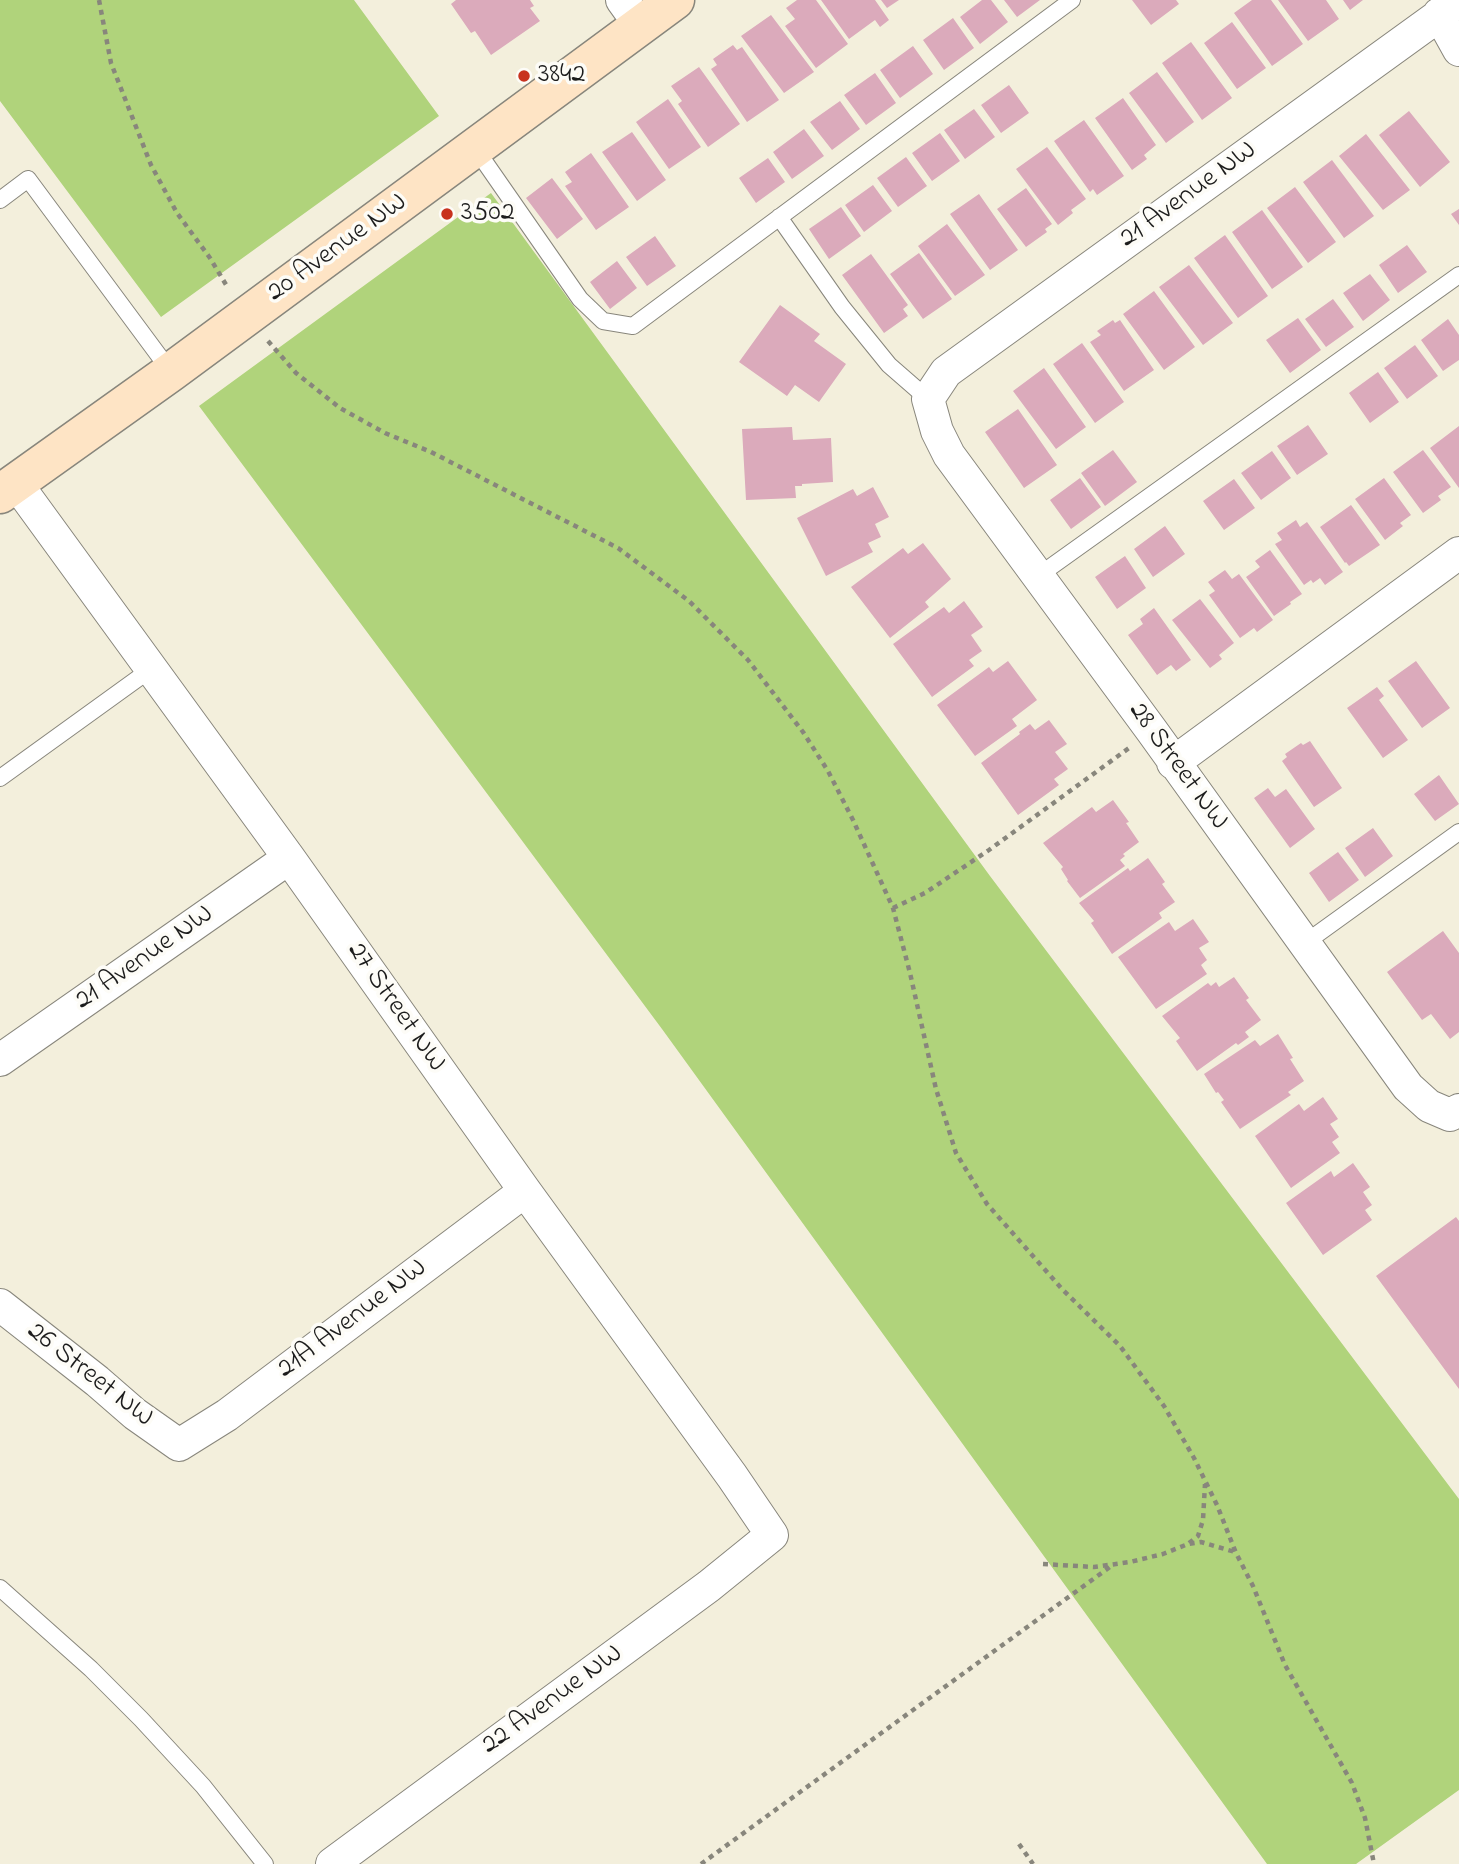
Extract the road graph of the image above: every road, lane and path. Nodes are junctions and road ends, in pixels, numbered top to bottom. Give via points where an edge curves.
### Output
1 (99, 0) edge
2 (675, 0) edge
3 (1072, 0) edge
4 (1449, 7) edge
5 (631, 12) edge
6 (1459, 50) edge
7 (475, 148) junction
8 (0, 200) edge
9 (779, 217) junction
10 (1459, 275) edge
11 (230, 292) dead end
12 (266, 339) dead end
13 (172, 372) junction
14 (928, 399) junction
15 (8, 489) edge
16 (1459, 553) edge
17 (1038, 576) junction
18 (151, 669) junction
19 (1152, 731) junction
20 (1173, 763) junction
21 (0, 778) edge
22 (1459, 831) edge
23 (289, 858) junction
24 (893, 908) junction
25 (1305, 943) junction
26 (0, 1060) edge
27 (1454, 1112) edge
28 (525, 1191) junction
29 (0, 1305) edge
30 (179, 1445) joint
31 (1205, 1483) junction
32 (772, 1535) joint
33 (1188, 1544) junction
34 (1236, 1553) junction
35 (1043, 1564) dead end
36 (1114, 1564) junction
37 (0, 1587) edge
38 (1019, 1844) dead end
39 (265, 1864) edge
40 (332, 1864) edge
41 (701, 1864) edge
42 (1033, 1864) edge
43 (1374, 1864) edge

1 - 11 path via 111,63 151,165
2 - 5 street, 20 Avenue NW
3 - 9 lane
4 - 6 street
4 - 14 street, 21 Avenue NW via 946,372
5 - 7 street, 20 Avenue NW
7 - 9 lane via 580,299 603,321 633,326
7 - 13 street, 20 Avenue NW
8 - 13 lane via 28,179
9 - 14 lane via 889,365
10 - 17 lane
12 - 24 path via 296,373 341,408 618,548 689,601 748,660 803,732 834,783
13 - 15 street, 20 Avenue NW
14 - 17 street, 28 Street NW via 949,455
15 - 18 street, 27 Street NW
16 - 20 street
17 - 19 street, 28 Street NW
18 - 21 lane
18 - 23 street, 27 Street NW
19 - 20 street, 28 Street NW
19 - 24 path via 989,850
20 - 25 street, 28 Street NW
22 - 25 lane
23 - 26 street, 21 Avenue NW
23 - 28 street, 27 Street NW
24 - 31 path via 936,1089 957,1153 987,1204 1120,1346 1164,1406
25 - 27 street, 28 Street NW via 1408,1087 1429,1107
28 - 30 street, 21A Avenue NW via 226,1415
28 - 32 street, 27 Street NW
29 - 30 street, 26 Street NW
31 - 33 path via 1203,1520 1198,1536
31 - 34 path
32 - 40 street, 22 Avenue NW
33 - 34 path via 1201,1542
33 - 36 path
34 - 43 path via 1285,1665 1352,1783
35 - 36 path
36 - 41 path
37 - 39 lane via 141,1719 203,1786
38 - 42 path

